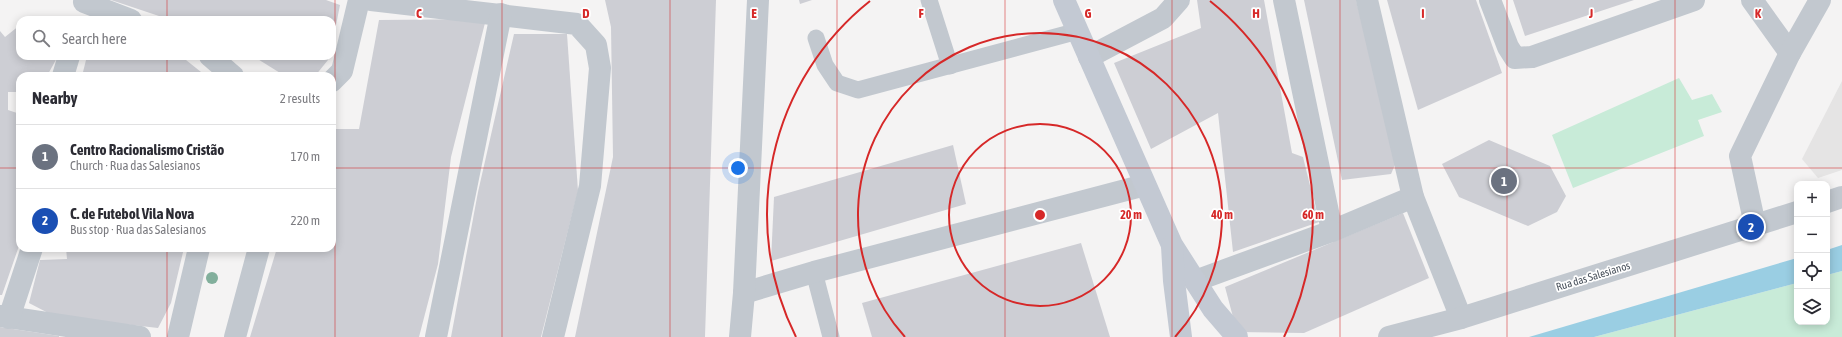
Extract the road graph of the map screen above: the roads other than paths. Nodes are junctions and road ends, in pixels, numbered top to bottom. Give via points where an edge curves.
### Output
1 (359, 0) edge
2 (370, 0) edge
3 (758, 0) edge
4 (929, 0) edge
5 (1064, 0) edge
6 (1179, 0) edge
7 (1284, 0) edge
8 (1367, 0) edge
9 (1490, 0) edge
10 (1694, 0) edge
11 (1752, 0) edge
12 (1820, 0) edge
13 (432, 3) edge
14 (82, 7) edge
15 (501, 14) junction
16 (116, 16) edge
17 (1078, 31) junction
18 (816, 38) dead end
19 (1790, 53) junction
20 (1089, 57) junction
21 (68, 60) edge
22 (215, 60) edge
23 (950, 66) junction
24 (64, 72) edge
25 (228, 72) edge
26 (336, 77) edge
27 (1145, 185) junction
28 (1413, 197) junction
29 (1842, 198) edge
30 (1830, 201) edge
31 (1794, 213) edge
32 (1755, 225) junction
33 (1332, 231) junction
34 (1172, 245) junction
35 (30, 252) edge
36 (198, 252) edge
37 (258, 252) edge
38 (814, 272) junction
39 (1195, 281) junction
40 (744, 294) junction
41 (5, 317) edge
42 (1461, 318) junction
43 (140, 337) edge
44 (178, 337) edge
45 (234, 337) edge
46 (436, 337) edge
47 (553, 337) edge
48 (740, 337) edge
49 (831, 337) edge
50 (1181, 337) edge
51 (1237, 337) edge
52 (1389, 337) edge

1 - 26 street via 342,71
2 - 13 street
3 - 40 street
4 - 23 lane
5 - 17 street
6 - 20 street via 1163,18
7 - 33 street
8 - 28 street
9 - 10 street via 1508,47 1515,58 1532,57
11 - 19 street
12 - 19 street
13 - 15 street
14 - 16 street
15 - 46 street
15 - 47 street via 577,24 596,45 600,68 590,186
17 - 20 street
17 - 23 lane
18 - 23 lane via 825,65 837,83 858,90
19 - 32 street via 1740,156
20 - 27 street
21 - 24 street
22 - 25 street
27 - 34 street
27 - 38 street
28 - 33 street
28 - 42 street
29 - 30 street
31 - 32 street, Rua das Salesianos
32 - 42 street, Rua das Salesianos
33 - 39 street
34 - 39 street
34 - 50 street
35 - 41 street
36 - 44 street
37 - 45 street
38 - 40 street
38 - 49 lane
39 - 51 street via 1213,309
40 - 48 street
41 - 43 street
42 - 52 street, Rua das Salesianos

